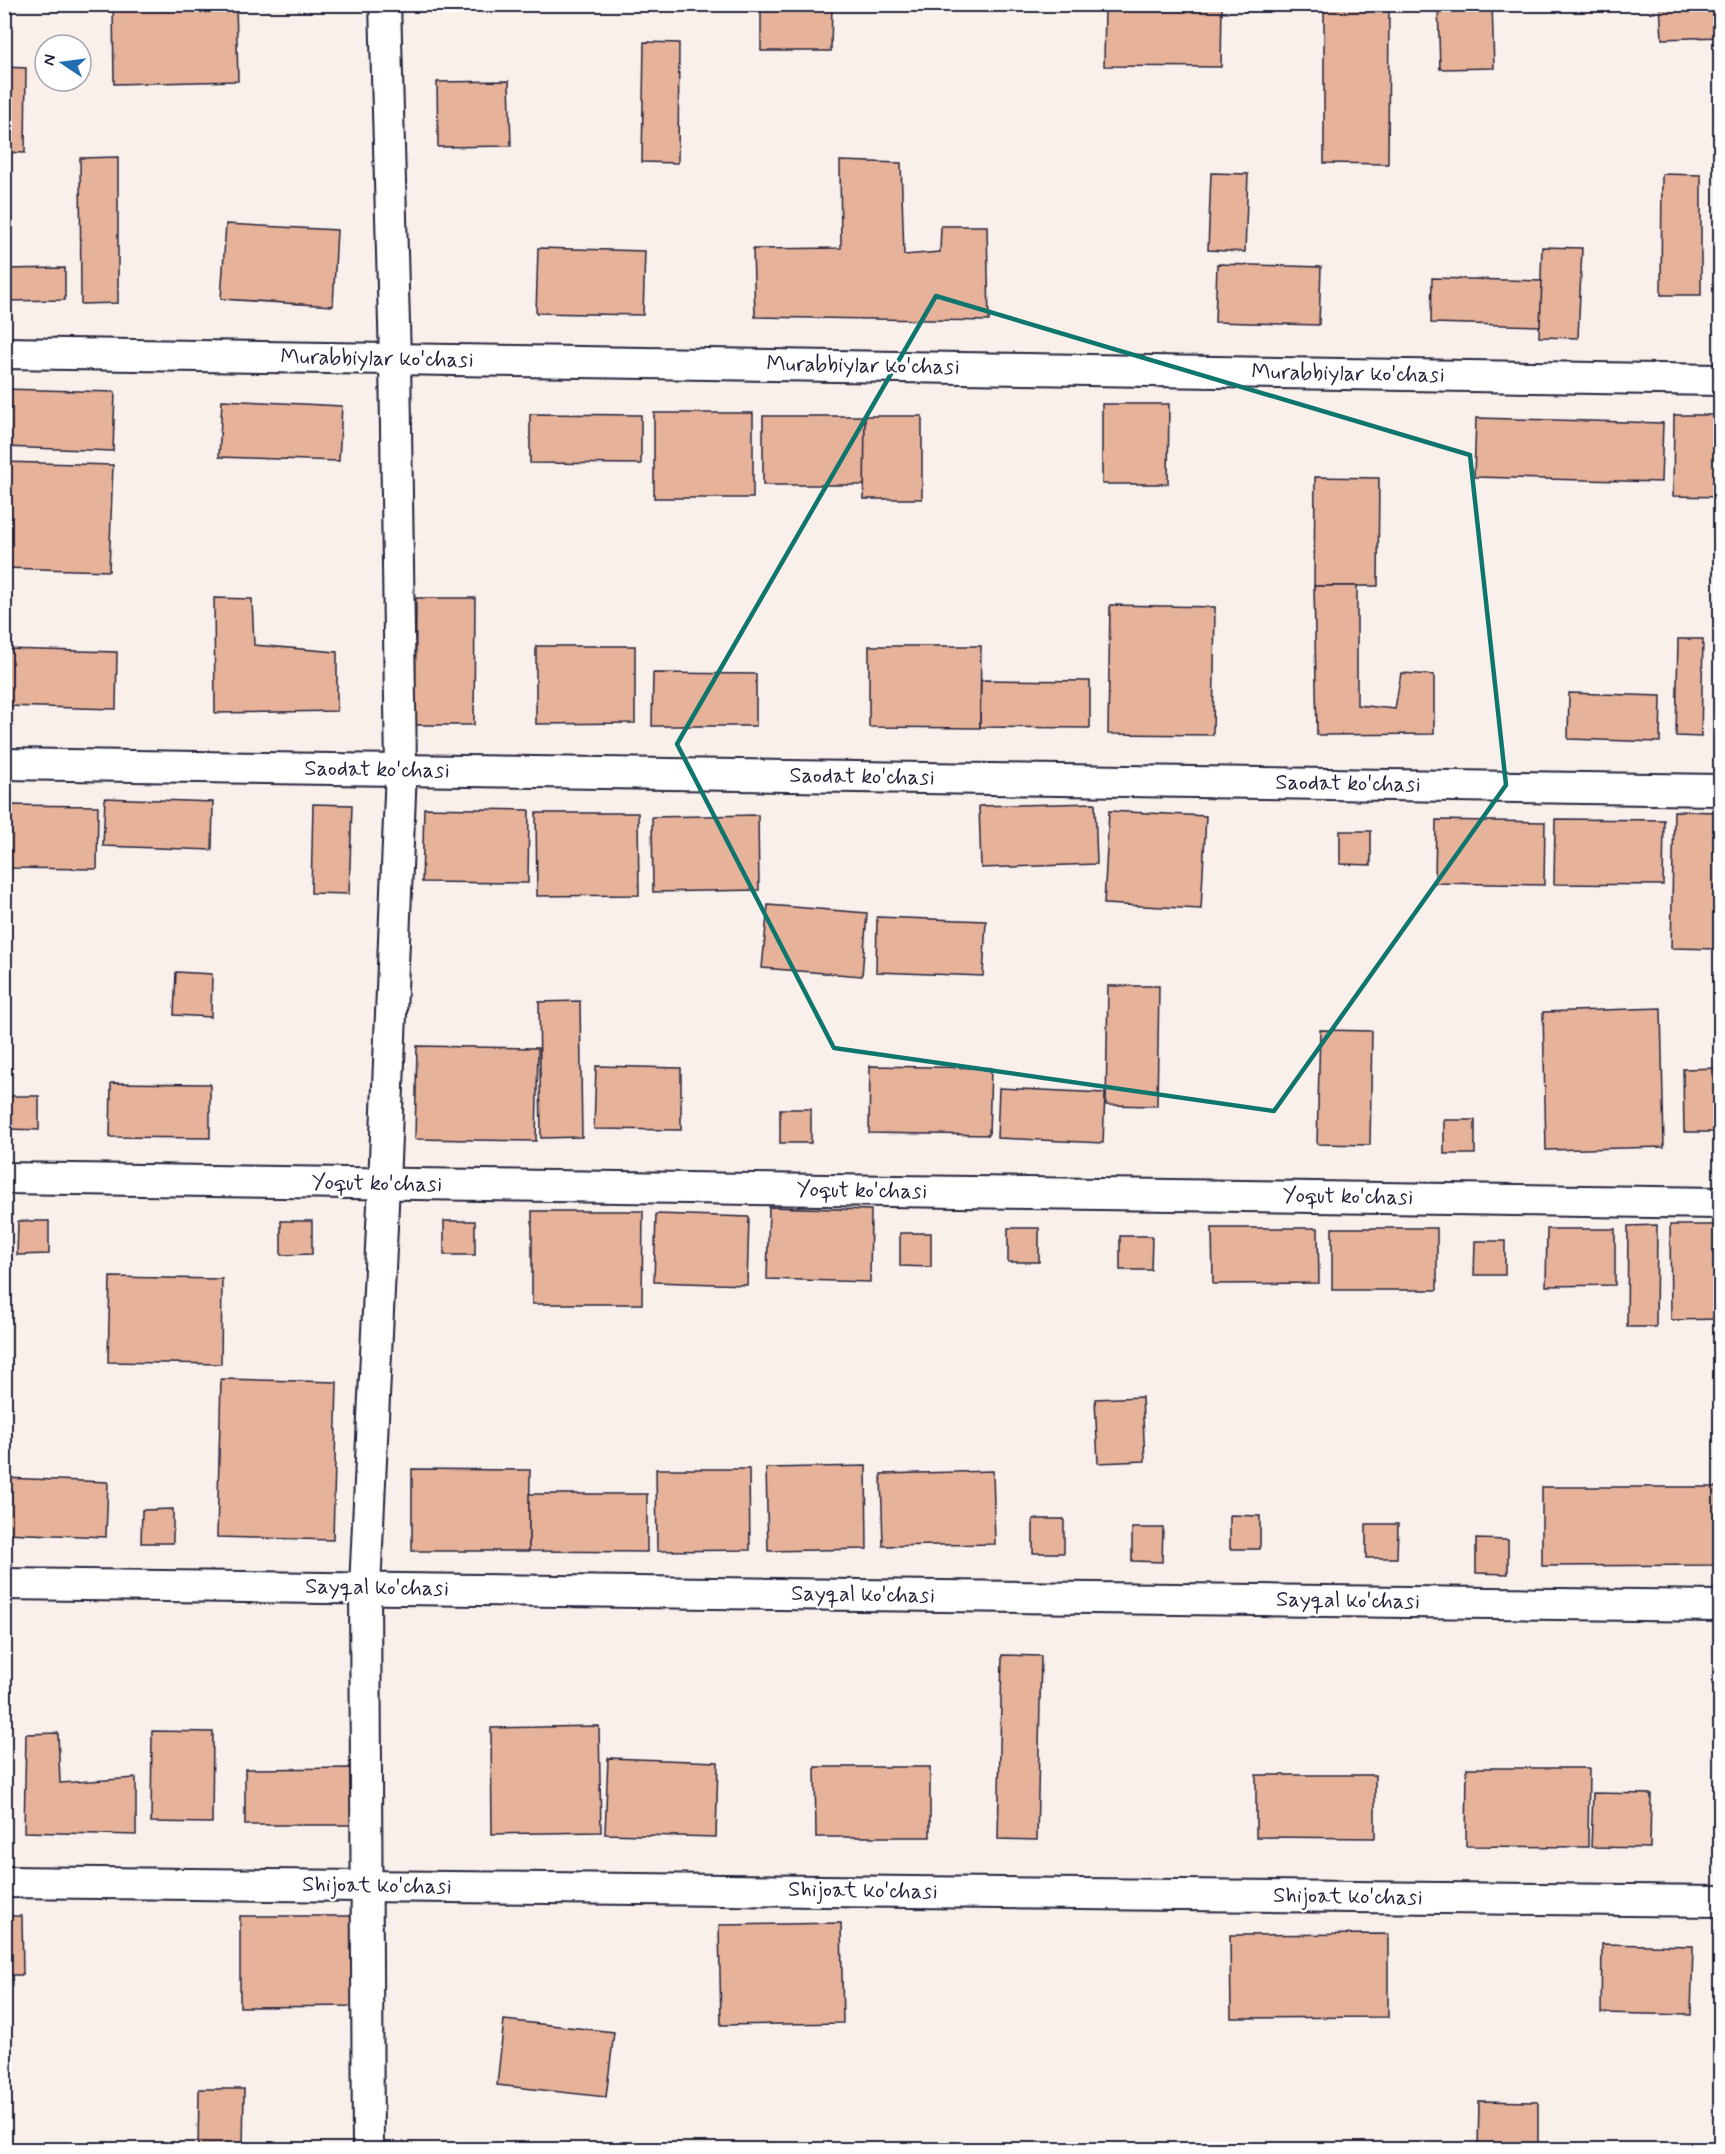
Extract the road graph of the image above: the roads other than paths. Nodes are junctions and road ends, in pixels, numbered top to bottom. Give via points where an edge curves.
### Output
1 (385, 4) edge
2 (4, 353) edge
3 (395, 359) junction
4 (1720, 380) edge
5 (4, 764) edge
6 (401, 770) junction
7 (1720, 790) edge
8 (4, 1178) edge
9 (384, 1184) junction
10 (1720, 1203) edge
11 (4, 1584) edge
12 (365, 1588) junction
13 (1720, 1606) edge
14 (4, 1882) edge
15 (368, 1886) junction
16 (1720, 1901) edge
17 (368, 2150) edge

1 - 3 street
2 - 3 street, Murabbiylar ko'chasi
3 - 4 street, Murabbiylar ko'chasi
3 - 6 street
5 - 6 street, Saodat ko'chasi
6 - 7 street, Saodat ko'chasi
6 - 9 street
8 - 9 street, Yoqut ko'chasi
9 - 10 street, Yoqut ko'chasi
9 - 12 street
11 - 12 street, Sayqal ko'chasi
12 - 13 street, Sayqal ko'chasi
12 - 15 street
14 - 15 street, Shijoat ko'chasi
15 - 16 street, Shijoat ko'chasi
15 - 17 street

